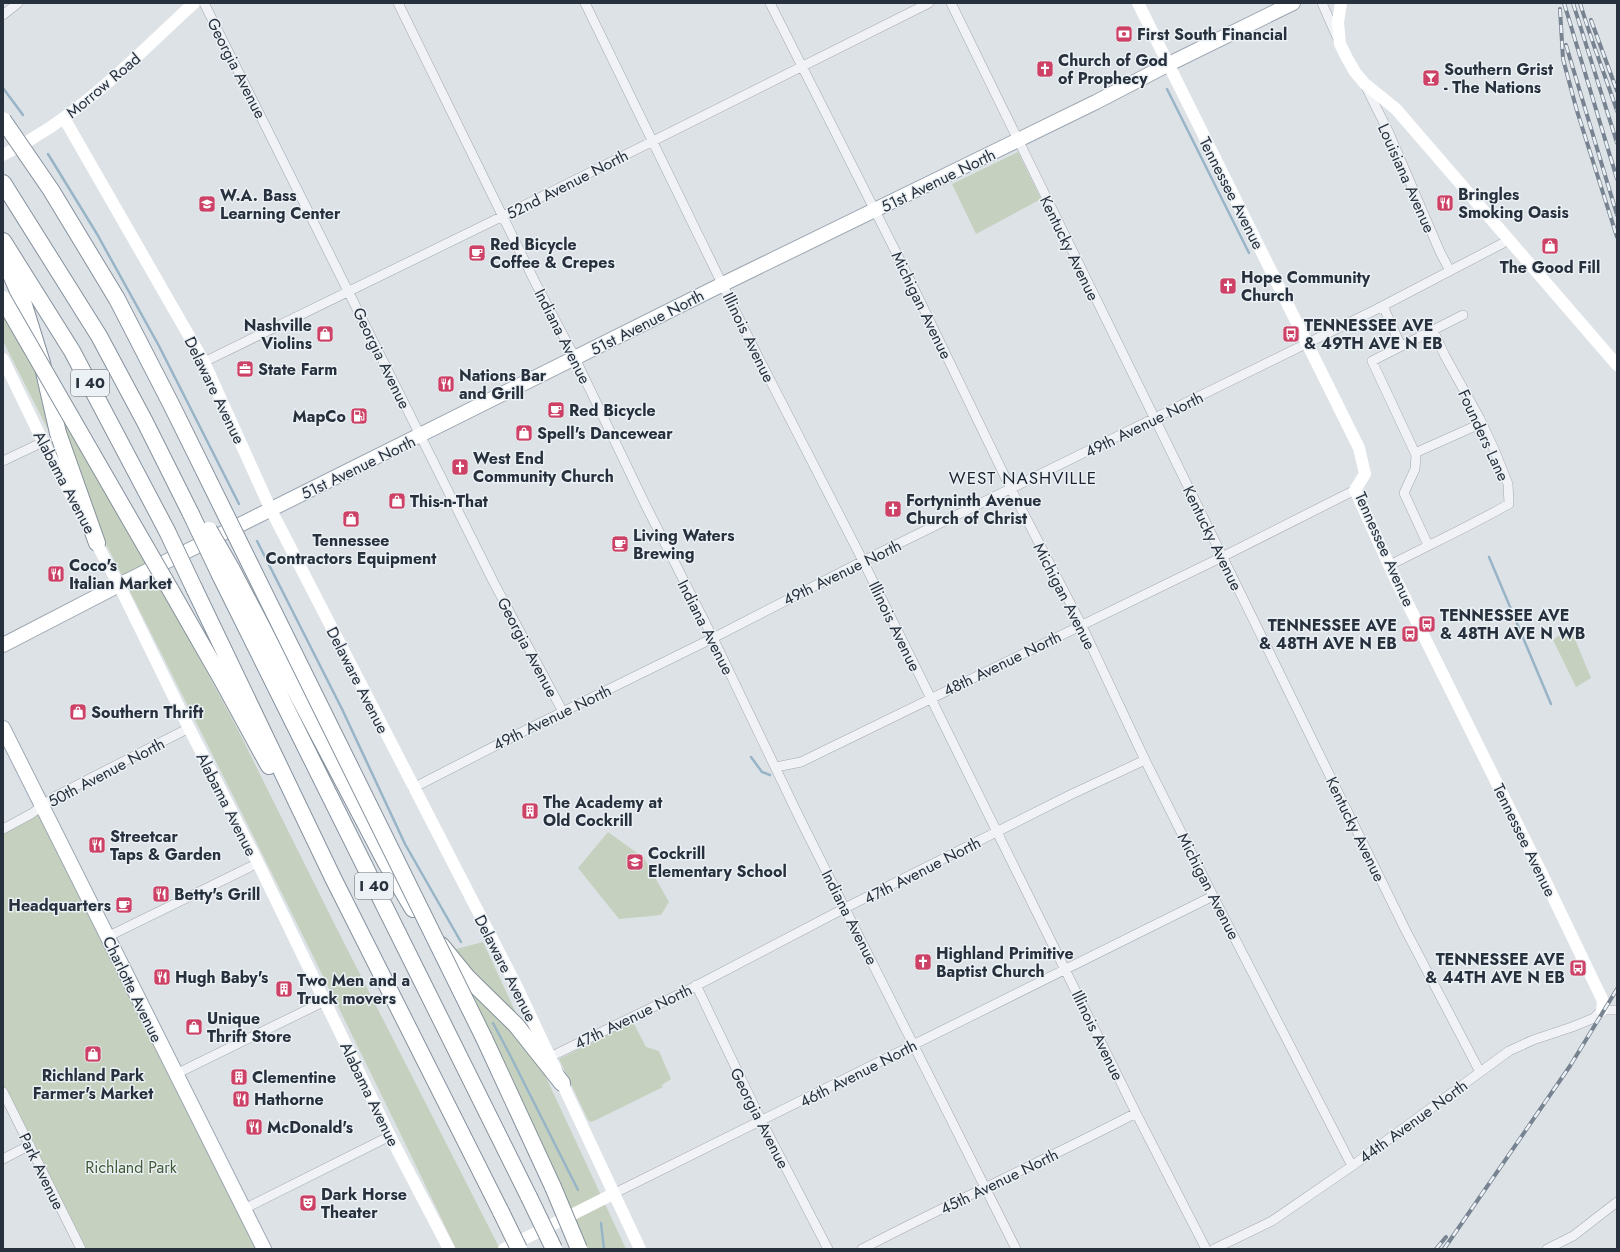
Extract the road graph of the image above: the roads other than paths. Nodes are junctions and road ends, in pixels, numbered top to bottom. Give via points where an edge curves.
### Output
1 (18, 3) edge
2 (194, 3) edge
3 (204, 3) edge
4 (398, 3) edge
5 (585, 3) edge
6 (770, 3) edge
7 (929, 3) edge
8 (950, 3) edge
9 (1138, 3) edge
10 (1293, 3) edge
11 (1322, 3) edge
12 (1341, 3) edge
13 (3, 15) edge
14 (1340, 44) junction
15 (1168, 64) junction
16 (801, 67) junction
17 (1365, 84) junction
18 (64, 118) junction
19 (3, 120) edge
20 (652, 140) junction
21 (1018, 140) junction
22 (3, 155) edge
23 (6, 188) edge
24 (876, 211) junction
25 (503, 216) junction
26 (3, 240) edge
27 (1509, 240) junction
28 (3, 256) edge
29 (1450, 271) junction
30 (723, 284) junction
31 (349, 291) junction
32 (3, 299) edge
33 (1383, 306) junction
34 (1463, 315) dead end
35 (1433, 330) junction
36 (1306, 343) junction
37 (1401, 346) junction
38 (575, 358) junction
39 (3, 359) edge
40 (204, 362) junction
41 (1617, 364) edge
42 (1154, 419) junction
43 (1482, 423) junction
44 (421, 436) junction
45 (43, 442) junction
46 (1415, 452) junction
47 (3, 461) edge
48 (1011, 489) junction
49 (1354, 490) junction
50 (271, 510) junction
51 (97, 543) junction
52 (1428, 545) junction
53 (1222, 557) junction
54 (863, 561) junction
55 (1390, 565) junction
56 (226, 572) junction
57 (119, 585) junction
58 (1081, 624) junction
59 (713, 638) junction
60 (3, 645) edge
61 (930, 698) junction
62 (563, 712) junction
63 (3, 728) edge
64 (189, 728) junction
65 (1145, 760) junction
66 (776, 767) junction
67 (413, 788) junction
68 (42, 806) junction
69 (3, 829) edge
70 (997, 832) junction
71 (258, 864) junction
72 (333, 878) junction
73 (1213, 896) junction
74 (845, 908) junction
75 (107, 937) junction
76 (1065, 969) junction
77 (696, 985) junction
78 (324, 1001) junction
79 (1602, 1010) junction
80 (1617, 1010) edge
81 (913, 1045) junction
82 (550, 1056) junction
83 (1480, 1072) junction
84 (176, 1074) junction
85 (562, 1084) junction
86 (3, 1092) edge
87 (1136, 1113) junction
88 (761, 1120) junction
89 (390, 1136) junction
90 (30, 1146) junction
91 (3, 1159) edge
92 (1352, 1166) junction
93 (985, 1188) junction
94 (613, 1194) junction
95 (1617, 1202) edge
96 (244, 1209) junction
97 (81, 1249) edge
98 (264, 1249) edge
99 (449, 1249) edge
100 (504, 1249) edge
101 (519, 1249) edge
102 (554, 1249) edge
103 (579, 1249) edge
104 (640, 1249) edge
105 (828, 1249) edge
106 (862, 1249) edge
107 (1016, 1249) edge
108 (1206, 1249) edge
109 (1214, 1249) edge
110 (1547, 1249) edge

1 - 13 street
2 - 18 main road, Morrow Road via 126,67
3 - 31 street, Georgia Avenue
4 - 25 street, Indiana Avenue
5 - 20 street, Illinois Avenue
6 - 16 street, Michigan Avenue
7 - 16 street, 52nd Avenue North
8 - 21 street, Kentucky Avenue
9 - 15 main road, Tennessee Avenue
10 - 15 main road, 51st Avenue North
11 - 14 street
12 - 14 main road via 1338,22
14 - 17 main road via 1355,72
15 - 21 main road, 51st Avenue North
15 - 36 main road, Tennessee Avenue
16 - 20 street, 52nd Avenue North
16 - 24 street, Michigan Avenue
17 - 27 main road via 1396,109
17 - 29 street, Louisiana Avenue
18 - 22 main road, Morrow Road
18 - 40 main road, Delaware Avenue
19 - 103 highway, bridge via 51,190 120,306 172,406 484,1038
20 - 25 street, 52nd Avenue North
20 - 30 street, Illinois Avenue
21 - 24 main road, 51st Avenue North
21 - 42 street, Kentucky Avenue
23 - 56 highway, I 40, bridge via 99,336
24 - 30 main road, 51st Avenue North
24 - 48 street, Michigan Avenue
25 - 31 street, 52nd Avenue North
25 - 38 street, Indiana Avenue
26 - 72 highway, I 40, bridge via 72,351 167,531
27 - 29 street, 49th Avenue North
27 - 41 main road
28 - 51 highway via 24,305 42,364 58,433
29 - 33 street, 49th Avenue North
30 - 38 main road, 51st Avenue North
30 - 54 street, Illinois Avenue
31 - 40 street, 52nd Avenue North
31 - 44 street, Georgia Avenue
32 - 72 highway, bridge
33 - 36 street, 49th Avenue North
33 - 37 street
34 - 35 street
35 - 37 street
35 - 43 street, Founders Lane
36 - 42 street, 49th Avenue North
36 - 49 main road, Tennessee Avenue via 1358,448 1365,474
37 - 46 street via 1372,361
38 - 44 main road, 51st Avenue North
38 - 59 street, Indiana Avenue
39 - 45 main road, Alabama Avenue
40 - 50 main road, Delaware Avenue
42 - 48 street, 49th Avenue North
42 - 53 street, Kentucky Avenue
43 - 46 street
43 - 52 street, Founders Lane via 1508,484 1509,504
44 - 50 main road, 51st Avenue North
44 - 62 street, Georgia Avenue
45 - 47 street
45 - 51 main road, Alabama Avenue
46 - 52 street via 1415,469 1404,493
48 - 54 street, 49th Avenue North
48 - 58 street, Michigan Avenue
49 - 53 street, 48th Avenue North
49 - 55 main road, Tennessee Avenue
50 - 57 main road, 51st Avenue North
50 - 67 main road, Delaware Avenue
51 - 57 main road, Alabama Avenue
52 - 55 street, Founders Lane
53 - 58 street, 48th Avenue North
53 - 83 street, Kentucky Avenue via 1404,929
54 - 59 street, 49th Avenue North
54 - 61 street, Illinois Avenue
55 - 79 main road, Tennessee Avenue via 1542,874 1602,1001
56 - 85 highway via 413,910 467,977 516,1025
56 - 102 highway, I 40, bridge
57 - 60 main road, 51st Avenue North
57 - 64 main road, Alabama Avenue
58 - 61 street, 48th Avenue North
58 - 65 street, Michigan Avenue
59 - 62 street, 49th Avenue North
59 - 66 street, Indiana Avenue
61 - 66 street, 48th Avenue North via 801,762
61 - 70 street, Illinois Avenue
62 - 67 street, 49th Avenue North
63 - 68 main road, Charlotte Avenue
64 - 68 street, 50th Avenue North via 54,797
64 - 71 main road, Alabama Avenue
65 - 70 street, 47th Avenue North
65 - 73 street, Michigan Avenue
66 - 74 street, Indiana Avenue
67 - 82 main road, Delaware Avenue
68 - 69 street, 50th Avenue North
68 - 75 main road, Charlotte Avenue
70 - 74 street, 47th Avenue North
70 - 76 street, Illinois Avenue
71 - 75 street
71 - 78 main road, Alabama Avenue
72 - 101 highway, I 40, bridge
73 - 76 street, 46th Avenue North
73 - 92 street, Michigan Avenue
74 - 77 street, 47th Avenue North
74 - 81 street, Indiana Avenue
75 - 84 main road, Charlotte Avenue
76 - 81 street, 46th Avenue North
76 - 87 street, Illinois Avenue
77 - 82 street, 47th Avenue North
77 - 88 street, Georgia Avenue
78 - 84 street
78 - 89 main road, Alabama Avenue
79 - 80 street
79 - 83 street, 44th Avenue North via 1594,1018 1510,1051
81 - 88 street, 46th Avenue North
81 - 93 street, Indiana Avenue
82 - 85 main road, Delaware Avenue
83 - 92 street, 44th Avenue North
84 - 96 main road, Charlotte Avenue
85 - 94 main road, Delaware Avenue
86 - 90 street, Park Avenue
87 - 93 street, 45th Avenue North
87 - 108 street, Illinois Avenue
88 - 94 street, 46th Avenue North
88 - 105 street, Georgia Avenue
89 - 96 street
89 - 99 main road, Alabama Avenue
90 - 91 street
90 - 97 street, Park Avenue
92 - 109 street, 44th Avenue North via 1272,1221
93 - 106 street, 45th Avenue North
93 - 107 street, Indiana Avenue
94 - 100 main road, 46th Avenue North
94 - 104 main road, Delaware Avenue
95 - 110 street via 1573,1236
96 - 98 main road, Charlotte Avenue

